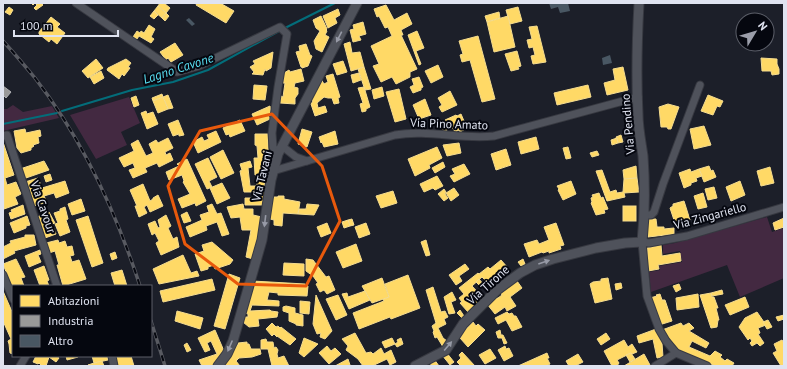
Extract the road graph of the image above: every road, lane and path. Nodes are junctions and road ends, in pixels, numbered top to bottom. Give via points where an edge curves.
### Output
1 (76, 3) edge
2 (358, 3) edge
3 (639, 3) edge
4 (700, 86) dead end
5 (638, 97) junction
6 (5, 136) edge
7 (280, 150) junction
8 (307, 161) junction
9 (273, 171) junction
10 (784, 207) edge
11 (644, 215) junction
12 (642, 242) junction
13 (3, 275) edge
14 (57, 285) edge
15 (12, 297) edge
16 (676, 353) junction
17 (25, 357) edge
18 (20, 366) edge
19 (219, 366) edge
20 (415, 366) edge
21 (656, 366) edge
22 (707, 366) edge

1 - 7 street via 177,72 199,66 280,27 287,34 272,133 273,147
2 -> 7 street, Via Tavani
3 - 5 street, Via Pendino via 636,82
4 - 11 street via 654,212 652,215
5 - 8 street, Via Pino Amato via 494,136 408,133
5 - 11 street, Via Pendino
6 - 14 street, Via Cavour
7 - 8 street
7 - 9 street, Via Tavani
8 - 9 street, Via Pino Amato
9 -> 19 street, Via Tavani via 262,240 233,340
10 - 12 street, Via Zingariello via 687,236
11 - 12 street, Via Pendino
12 - 16 street via 647,296 659,329
20 -> 12 street, Via Tirone via 446,350 463,324 497,290 520,273 553,259 596,248
13 - 15 street
16 - 21 street
16 - 22 street
17 - 18 street

